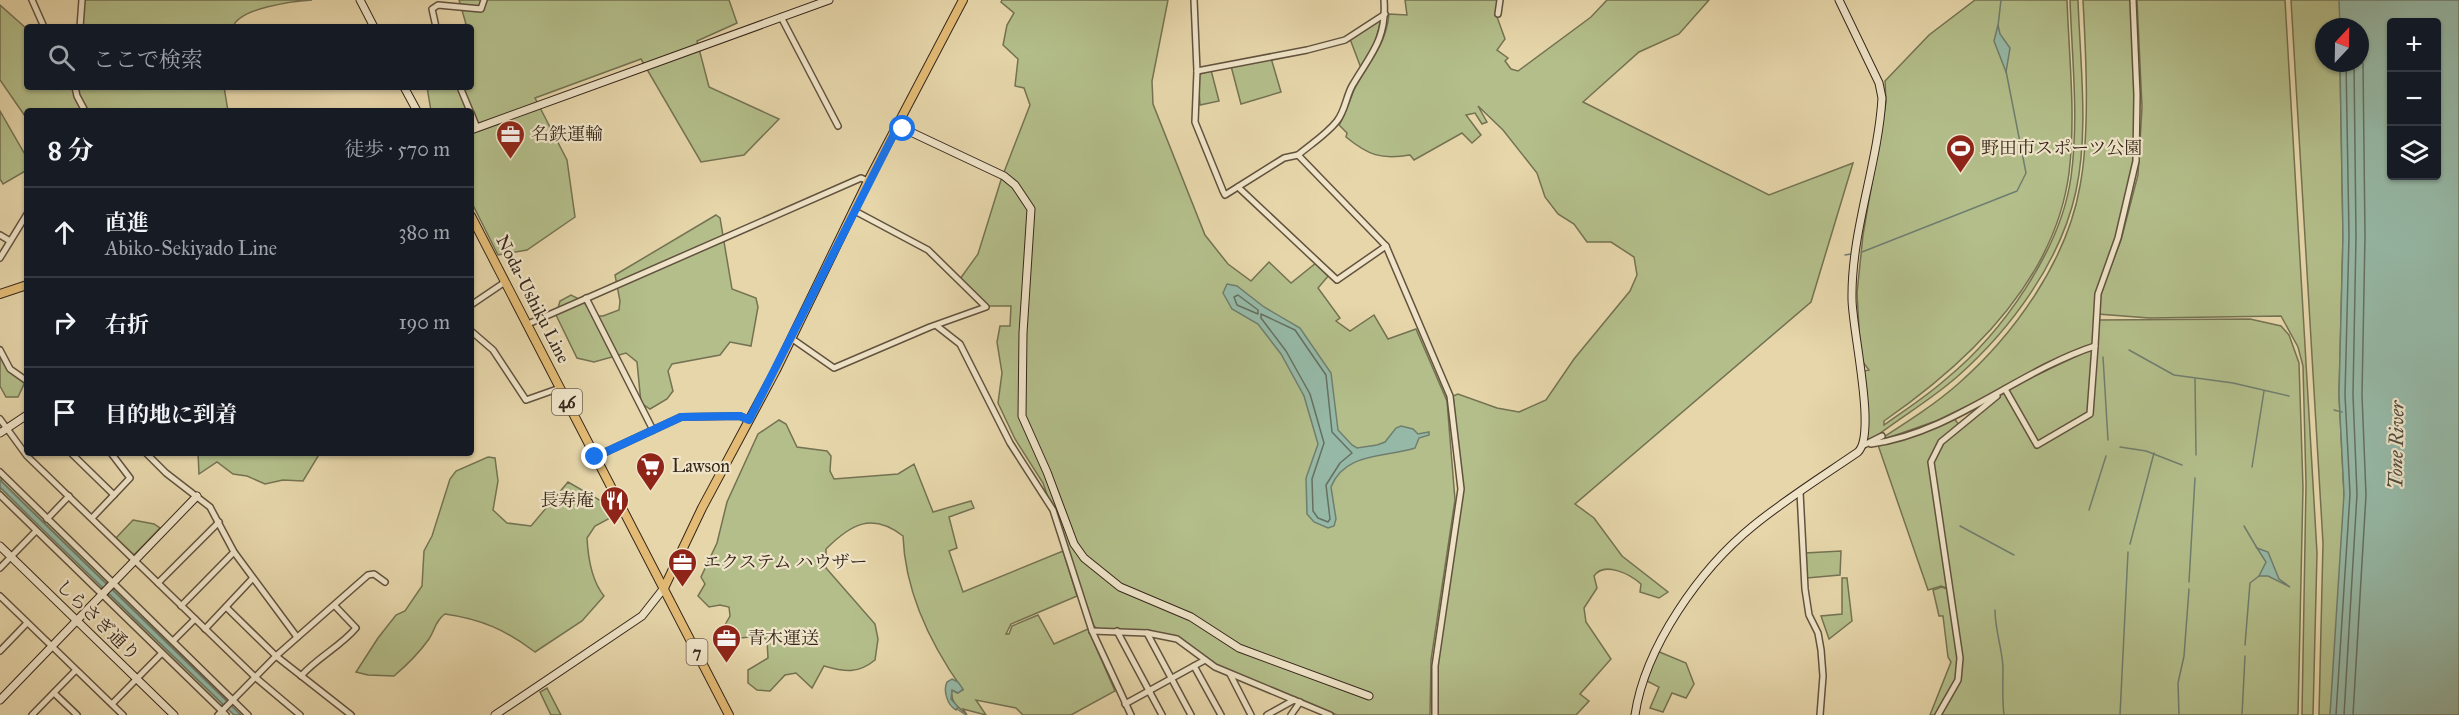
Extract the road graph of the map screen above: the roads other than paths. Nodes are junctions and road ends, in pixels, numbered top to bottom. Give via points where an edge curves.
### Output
1 (32, 0) edge
2 (82, 0) edge
3 (360, 0) edge
4 (484, 0) edge
5 (829, 0) edge
6 (963, 0) edge
7 (1194, 0) edge
8 (1384, 0) edge
9 (1500, 0) edge
10 (1839, 0) edge
11 (2133, 0) edge
12 (1385, 14) junction
13 (1498, 14) dead end
14 (781, 17) junction
15 (43, 24) edge
16 (80, 24) edge
17 (372, 24) edge
18 (435, 24) edge
19 (1197, 71) junction
20 (75, 90) edge
21 (406, 90) edge
22 (461, 90) edge
23 (84, 108) edge
24 (415, 108) edge
25 (469, 108) edge
26 (838, 126) dead end
27 (898, 126) junction
28 (474, 129) edge
29 (1298, 155) junction
30 (868, 181) junction
31 (1238, 187) junction
32 (853, 210) junction
33 (24, 219) edge
34 (474, 222) edge
35 (0, 235) edge
36 (10, 241) junction
37 (1386, 246) junction
38 (0, 258) edge
39 (505, 282) junction
40 (24, 286) edge
41 (0, 294) edge
42 (586, 298) junction
43 (474, 302) edge
44 (528, 324) junction
45 (937, 326) junction
46 (474, 334) edge
47 (791, 338) junction
48 (2096, 346) junction
49 (0, 350) edge
50 (24, 379) edge
51 (560, 388) junction
52 (2005, 389) junction
53 (1952, 415) junction
54 (24, 417) edge
55 (0, 419) edge
56 (749, 420) junction
57 (1960, 427) junction
58 (654, 430) junction
59 (3, 431) edge
60 (1882, 436) dead end
61 (1867, 444) junction
62 (24, 450) edge
63 (31, 456) edge
64 (74, 456) edge
65 (113, 456) edge
66 (149, 456) edge
67 (595, 457) junction
68 (0, 472) edge
69 (1800, 492) junction
70 (0, 495) edge
71 (114, 495) junction
72 (69, 496) junction
73 (197, 496) junction
74 (92, 518) junction
75 (47, 519) junction
76 (219, 522) junction
77 (36, 531) junction
78 (0, 546) edge
79 (234, 552) junction
80 (11, 556) junction
81 (135, 561) junction
82 (0, 568) edge
83 (252, 579) junction
84 (113, 582) junction
85 (385, 582) dead end
86 (158, 583) junction
87 (664, 588) junction
88 (102, 595) junction
89 (0, 596) edge
90 (181, 606) junction
91 (335, 606) junction
92 (226, 607) junction
93 (195, 619) junction
94 (77, 621) junction
95 (27, 623) junction
96 (205, 629) junction
97 (1092, 631) junction
98 (1117, 631) junction
99 (1147, 633) junction
100 (297, 637) junction
101 (0, 640) edge
102 (173, 641) junction
103 (6, 645) junction
104 (52, 646) junction
105 (0, 651) edge
106 (162, 652) junction
107 (276, 656) junction
108 (1205, 660) junction
109 (1194, 666) junction
110 (75, 670) junction
111 (1230, 674) junction
112 (301, 676) junction
113 (255, 677) junction
114 (136, 678) junction
115 (1171, 678) junction
116 (1148, 690) junction
117 (54, 693) junction
118 (1369, 696) dead end
119 (234, 699) junction
120 (0, 700) edge
121 (1297, 701) junction
122 (112, 704) junction
123 (1125, 704) junction
124 (222, 714) edge
125 (32, 715) edge
126 (77, 715) edge
127 (123, 715) edge
128 (174, 715) edge
129 (248, 715) edge
130 (300, 715) edge
131 (351, 715) edge
132 (495, 715) edge
133 (729, 715) edge
134 (1131, 715) edge
135 (1162, 715) edge
136 (1191, 715) edge
137 (1221, 715) edge
138 (1251, 715) edge
139 (1267, 715) edge
140 (1291, 715) edge
141 (1330, 715) edge
142 (1435, 715) edge
143 (1635, 715) edge
144 (1820, 715) edge
145 (1938, 715) edge

1 - 15 street
2 - 16 street
3 - 17 street
4 - 18 street via 481,9 438,5 432,9
5 - 14 street
6 - 27 main road
7 - 19 street
8 - 12 street
9 - 13 street
10 - 61 street via 1879,83 1882,98 1852,298
11 - 48 street via 2136,161 2118,238 2098,294
12 - 19 street via 1345,40
12 - 29 street via 1372,58 1352,86 1341,115
14 - 26 street
14 - 28 street
19 - 31 street via 1195,122 1225,195
20 - 23 street
21 - 24 street
22 - 25 street
27 - 30 main road
27 - 118 street via 1004,176 1030,209 1022,416 1074,544 1084,558 1120,587 1191,617 1228,643
29 - 31 street via 1284,158
29 - 37 street
30 - 32 main road
30 - 42 street via 861,178
31 - 37 street via 1337,280
32 - 45 street via 928,250 986,307
32 - 47 main road
33 - 36 street
34 - 39 main road, Noda-Ushiku Line / 46
35 - 36 street
36 - 38 street
37 - 142 street via 1450,396 1461,489 1435,666
39 - 43 street
39 - 44 main road, Noda-Ushiku Line / 46
40 - 41 main road
42 - 44 street
42 - 58 street
44 - 51 main road, Noda-Ushiku Line / 46
45 - 47 street via 834,368
45 - 97 street via 960,344 1010,443 1053,510
46 - 51 street via 493,350 526,400
47 - 56 main road
48 - 52 street
48 - 52 street via 2090,414 2037,445
49 - 50 street via 10,369
51 - 67 main road, Noda-Ushiku Line / 46
52 - 53 street
52 - 57 street
53 - 57 street
53 - 61 street via 1904,435
54 - 59 street
55 - 59 street
56 - 58 street via 740,416 681,417
56 - 87 main road
57 - 145 street via 1937,447 1931,468 1960,658 1958,680
58 - 67 street
59 - 62 street
60 - 61 street
61 - 69 street
63 - 72 street
64 - 71 street
65 - 71 street via 130,478
66 - 73 street
67 - 87 main road, Noda-Ushiku Line / 46
68 - 75 street
69 - 143 street via 1752,526 1712,566 1651,655
69 - 144 street via 1805,589 1821,650
70 - 77 street
71 - 74 street
72 - 74 street
72 - 75 street
73 - 76 street
73 - 81 street
74 - 81 street
75 - 84 street
76 - 79 street
76 - 86 street
77 - 80 street
77 - 88 street
78 - 80 street, しらさぎ通り
79 - 83 street
79 - 90 street
80 - 82 street
80 - 94 street, しらさぎ通り
81 - 84 street
81 - 86 street
83 - 92 street
83 - 100 street
84 - 88 street
84 - 102 street
85 - 91 street via 368,574
86 - 90 street
87 - 132 street via 642,616
87 - 133 main road, 7
88 - 94 street
88 - 106 street
89 - 95 street
90 - 93 street
91 - 100 street
91 - 112 street via 356,628
92 - 96 street
92 - 107 street
93 - 96 street
93 - 102 street
94 - 104 street
94 - 114 street, しらさぎ通り
95 - 103 street
95 - 104 street
96 - 113 street
97 - 98 street
97 - 123 street
98 - 99 street
98 - 116 street
99 - 108 street via 1177,639
99 - 115 street
100 - 107 street
101 - 103 street
102 - 119 street
103 - 105 street
104 - 110 street
104 - 120 street
106 - 114 street
106 - 124 street
107 - 112 street
107 - 113 street
108 - 109 street
108 - 111 street
109 - 115 street
109 - 137 street
110 - 117 street
110 - 122 street
111 - 121 street
111 - 138 street
112 - 131 street
113 - 119 street
113 - 130 street
114 - 122 street
114 - 128 street, しらさぎ通り
115 - 116 street
115 - 136 street
116 - 123 street
116 - 135 street
117 - 125 street
117 - 126 street
119 - 124 street
119 - 129 street
121 - 139 street
121 - 140 street
121 - 141 street
122 - 127 street
123 - 134 street

